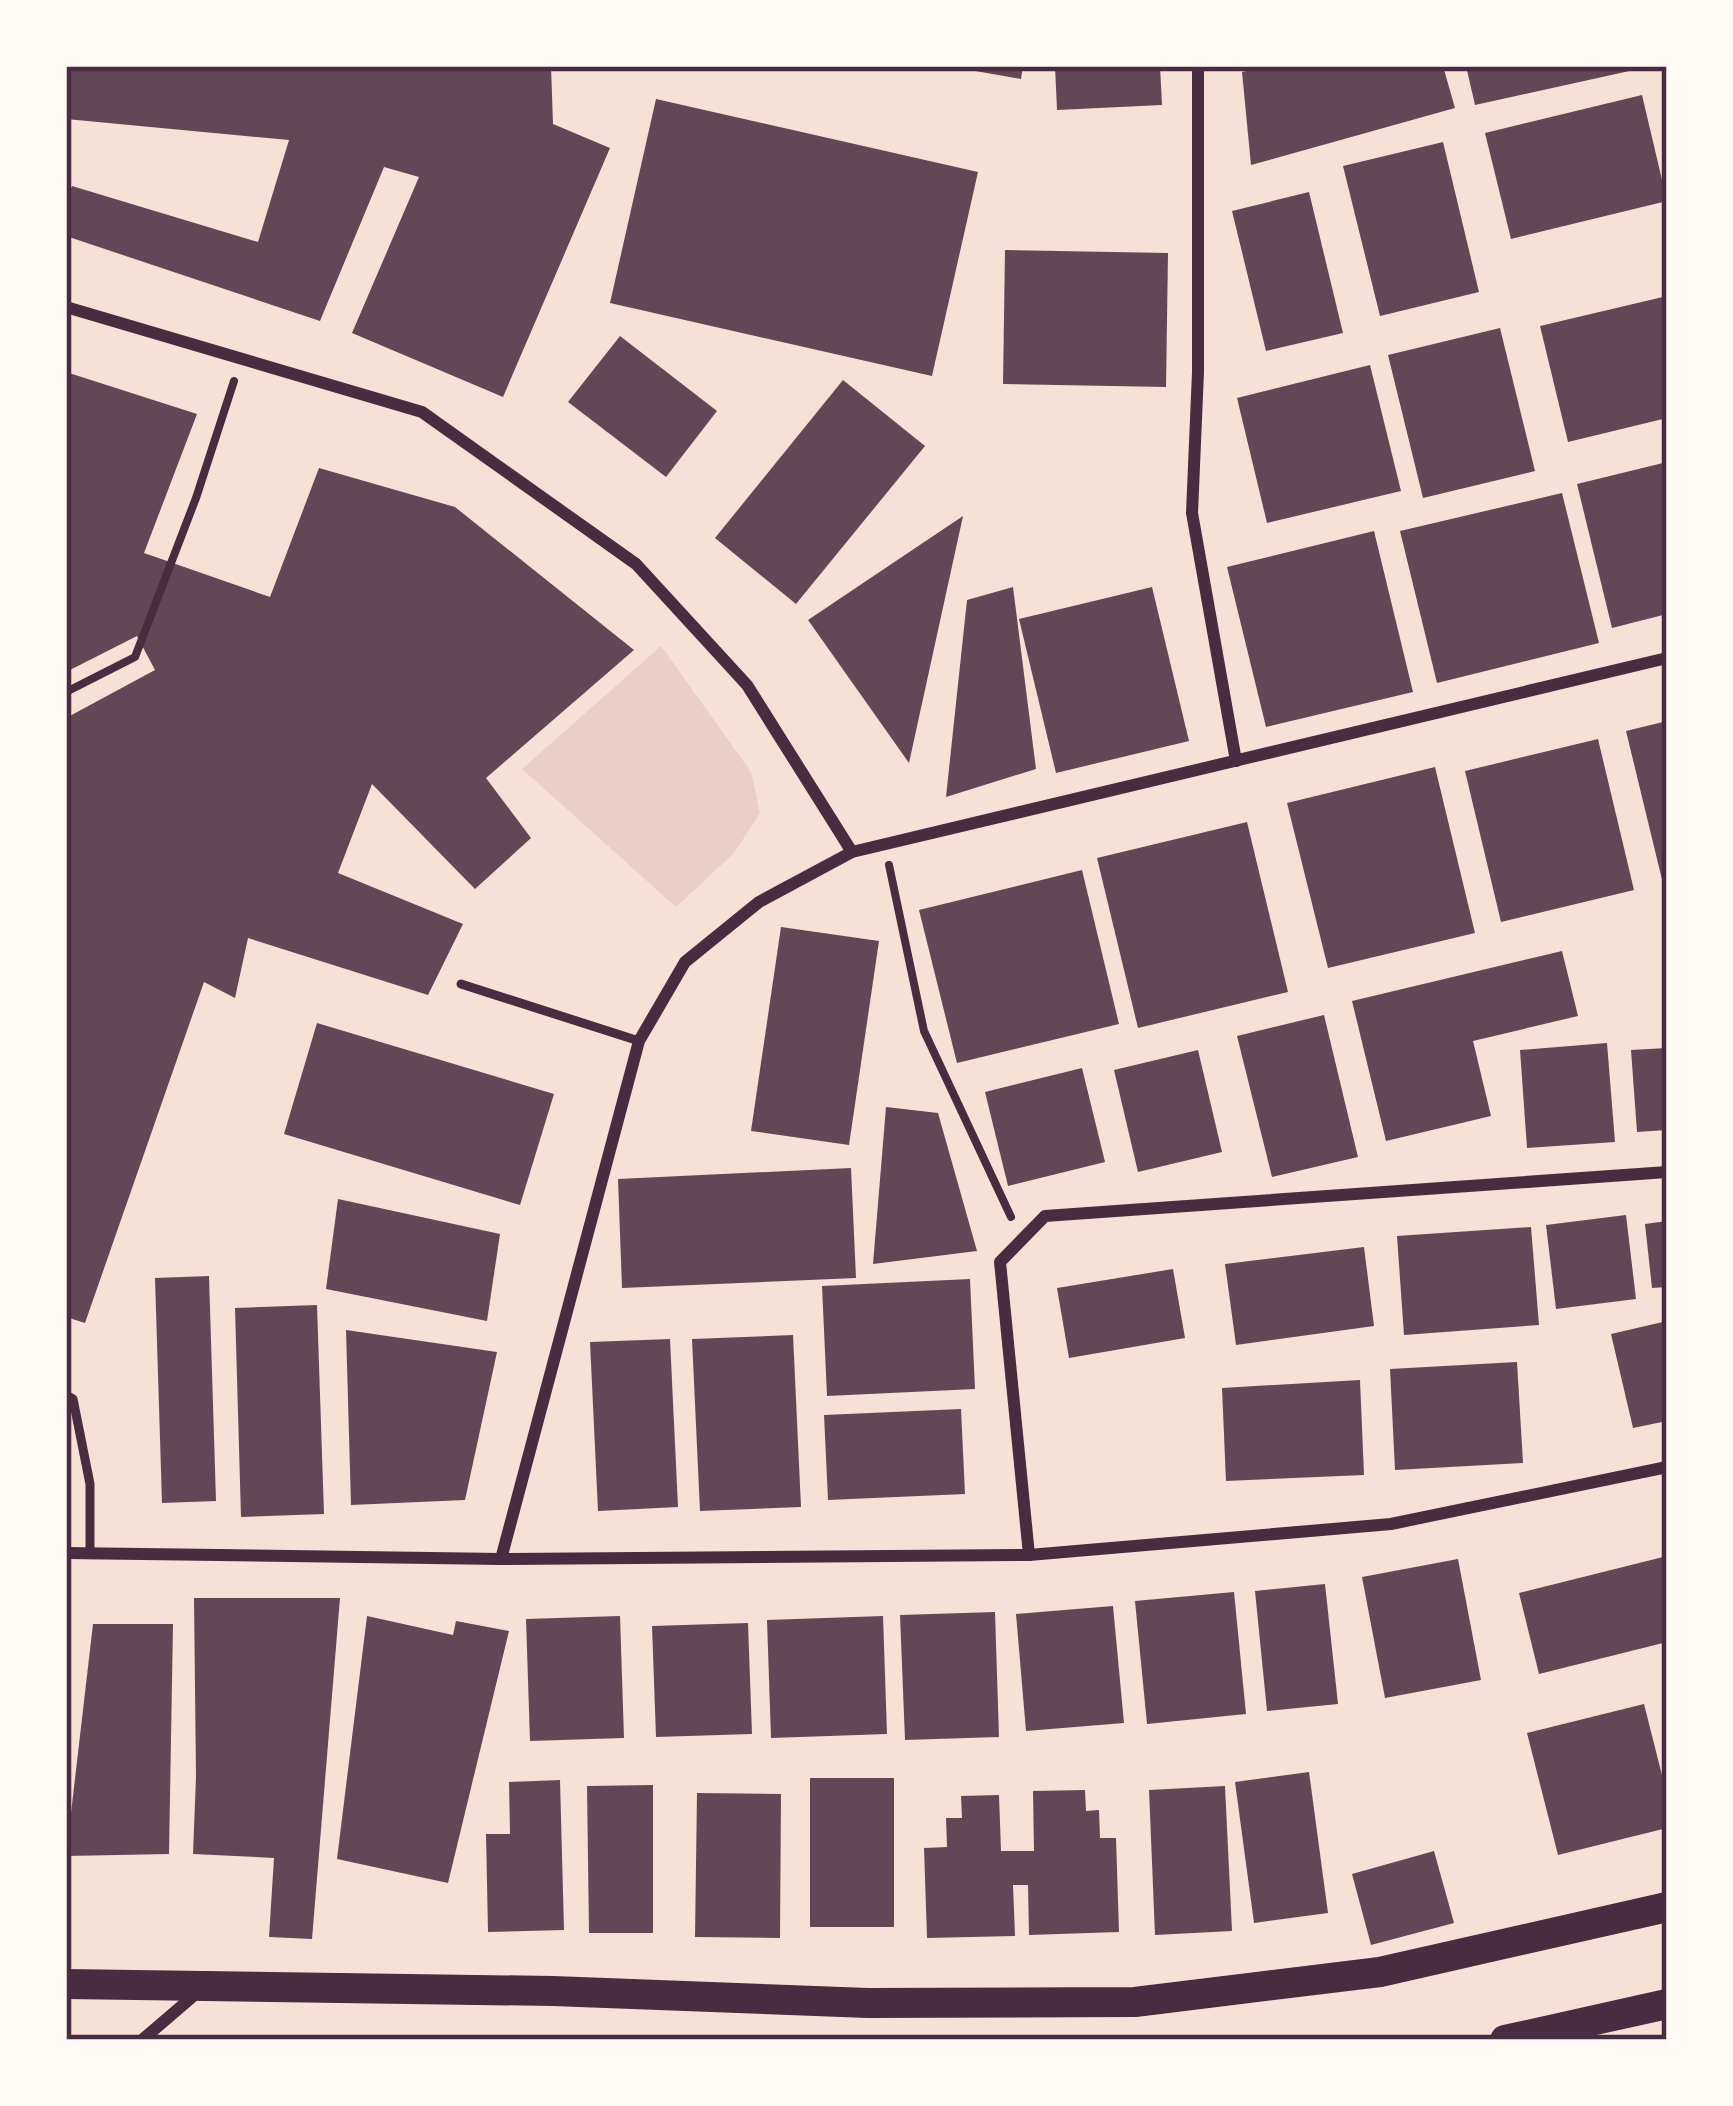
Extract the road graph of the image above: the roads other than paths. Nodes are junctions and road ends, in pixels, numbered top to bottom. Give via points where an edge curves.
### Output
1 (1198, 66) edge
2 (66, 307) edge
3 (1667, 658) edge
4 (1236, 761) junction
5 (852, 852) junction
6 (461, 984) dead end
7 (639, 1042) junction
8 (1667, 1172) edge
9 (66, 1395) edge
10 (1667, 1467) edge
11 (66, 1553) edge
12 (90, 1553) junction
13 (1029, 1556) junction
14 (501, 1559) junction
15 (1667, 1906) edge
16 (66, 1984) edge
17 (209, 1984) junction
18 (1667, 2004) edge
19 (142, 2040) edge
20 (1504, 2040) edge

1 - 4 street via 1192,513
2 - 5 street via 422,412 636,564 748,685
3 - 4 street
4 - 5 street
5 - 7 street via 759,902 686,962
6 - 7 lane
7 - 14 street
8 - 13 street via 1046,1216 1000,1262
9 - 12 lane via 90,1484
10 - 13 street via 1390,1524
11 - 12 street
12 - 14 street
13 - 14 street
15 - 17 main road via 1380,1972 1135,2002 868,2003
16 - 17 main road
17 - 19 street
18 - 20 main road

